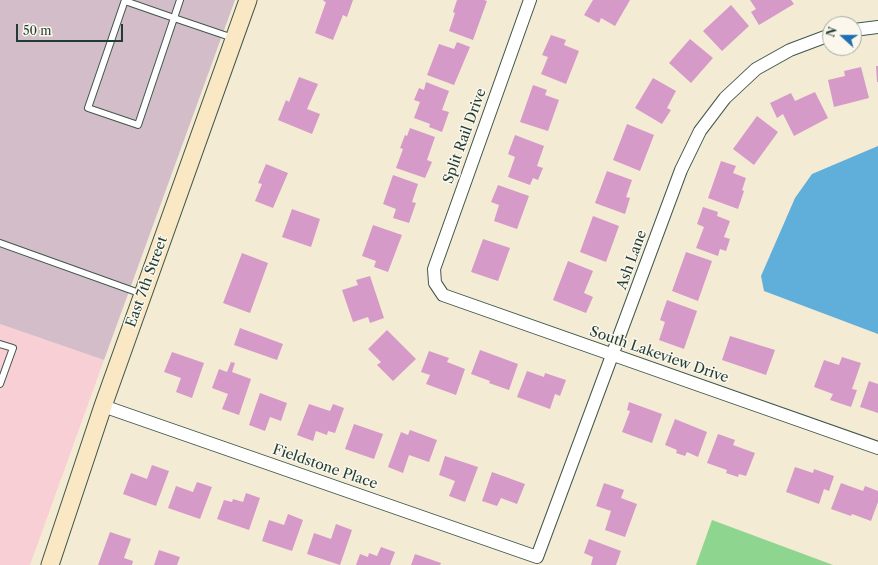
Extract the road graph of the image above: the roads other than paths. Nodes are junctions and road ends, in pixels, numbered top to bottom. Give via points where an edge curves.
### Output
1 (180, 0) edge
2 (248, 0) edge
3 (530, 0) edge
4 (125, 1) edge
5 (174, 18) junction
6 (878, 27) edge
7 (862, 29) edge
8 (822, 37) edge
9 (234, 39) junction
10 (0, 243) edge
11 (435, 283) joint
12 (143, 294) junction
13 (0, 344) edge
14 (613, 354) junction
15 (0, 384) edge
16 (103, 406) junction
17 (878, 448) edge
18 (537, 557) joint
19 (50, 565) edge

1 - 5 lane
2 - 9 street, East 7th Street
3 - 11 street, Split Rail Drive via 434,269
4 - 5 lane
4 - 5 lane via 88,108 109,116 138,125
5 - 9 lane
6 - 7 street
8 - 14 street, Ash Lane via 790,50 756,69 725,98 700,131 681,170
9 - 12 street, East 7th Street
10 - 12 lane
11 - 14 street, South Lakeview Drive via 443,295
12 - 16 street, East 7th Street
13 - 15 lane via 13,348
14 - 17 street, South Lakeview Drive
14 - 18 street, Ash Lane
16 - 18 street, Fieldstone Place
16 - 19 street, East 7th Street

